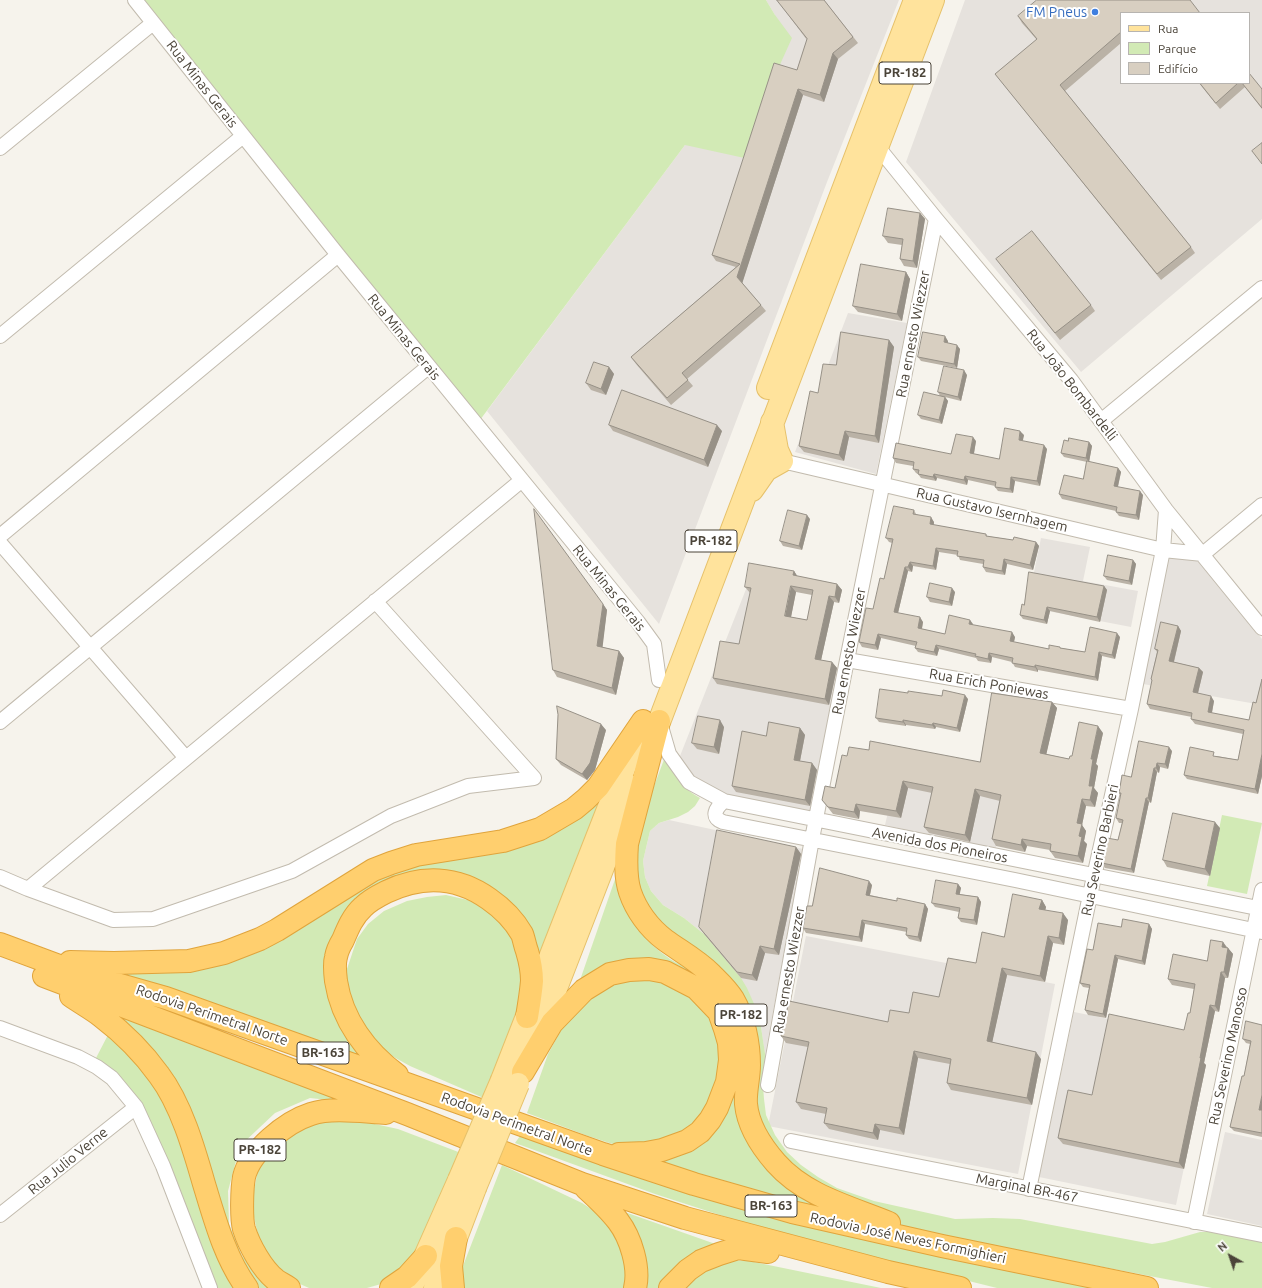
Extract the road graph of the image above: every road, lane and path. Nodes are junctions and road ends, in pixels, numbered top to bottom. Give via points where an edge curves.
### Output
1 (135, 0) edge
2 (915, 0) edge
3 (933, 0) edge
4 (154, 23) junction
5 (243, 136) junction
6 (877, 146) junction
7 (0, 148) edge
8 (936, 219) junction
9 (338, 255) junction
10 (1262, 288) edge
11 (0, 336) edge
12 (428, 367) junction
13 (1101, 421) junction
14 (772, 422) junction
15 (782, 461) junction
16 (522, 480) junction
17 (882, 484) junction
18 (1262, 505) edge
19 (740, 507) junction
20 (1166, 510) junction
21 (0, 536) edge
22 (0, 543) edge
23 (1163, 550) junction
24 (1203, 554) junction
25 (375, 601) junction
26 (1262, 628) edge
27 (90, 647) junction
28 (846, 660) junction
29 (659, 680) junction
30 (1131, 709) junction
31 (651, 721) junction
32 (0, 722) edge
33 (186, 758) junction
34 (724, 801) junction
35 (816, 820) junction
36 (812, 839) junction
37 (923, 841) junction
38 (1018, 860) junction
39 (919, 861) junction
40 (1094, 875) junction
41 (0, 877) edge
42 (1015, 880) junction
43 (28, 889) junction
44 (1262, 890) edge
45 (1090, 896) junction
46 (1260, 908) edge
47 (1258, 931) edge
48 (0, 944) edge
49 (0, 960) edge
50 (38, 966) junction
51 (527, 1017) junction
52 (0, 1028) edge
53 (514, 1079) junction
54 (768, 1085) dead end
55 (418, 1088) junction
56 (136, 1107) junction
57 (407, 1114) junction
58 (791, 1141) dead end
59 (603, 1154) junction
60 (467, 1184) junction
61 (582, 1184) junction
62 (1028, 1189) junction
63 (0, 1215) edge
64 (1194, 1222) junction
65 (1262, 1235) edge
66 (456, 1238) junction
67 (942, 1246) junction
68 (426, 1256) junction
69 (888, 1272) junction
70 (210, 1288) edge
71 (247, 1288) edge
72 (289, 1288) edge
73 (391, 1288) edge
74 (411, 1288) edge
75 (435, 1288) edge
76 (453, 1288) edge
77 (635, 1288) edge
78 (670, 1288) edge
79 (960, 1288) edge
80 (1147, 1288) edge

1 - 4 street, Rua Minas Gerais
2 - 29 main road, PR-182
3 - 6 main road, PR-182
4 - 5 street, Rua Minas Gerais
4 - 7 street
5 - 9 street, Rua Minas Gerais
5 - 11 street
6 - 8 street, Rua João Bombardelli
6 - 14 main road, PR-182
8 - 13 street, Rua João Bombardelli via 1071,380
8 - 17 street, Rua ernesto Wiezzer
9 - 12 street, Rua Minas Gerais
9 - 21 street
10 - 13 street
12 - 16 street, Rua Minas Gerais
12 - 27 street
13 - 20 street, Rua João Bombardelli
14 - 15 main road via 777,450
14 - 19 main road, PR-182
15 - 17 street, Rua Gustavo Isernhagem
15 - 19 main road via 766,470
16 - 25 street
16 - 29 street, Rua Minas Gerais via 654,644
17 - 23 street, Rua Gustavo Isernhagem
17 - 28 street, Rua ernesto Wiezzer
18 - 24 street
19 - 31 main road, PR-182
20 - 23 street, Rua Severino Barbieri
20 - 24 street, Rua João Bombardelli
22 - 27 street
23 - 24 street, Rua Gustavo Isernhagem
23 - 30 street, Rua Severino Barbieri
24 - 26 street, Rua João Bombardelli
25 - 33 street
25 - 43 street via 534,778 468,786 391,816 292,871 153,919 113,920
27 - 32 street
27 - 33 street
28 - 30 street, Rua Erich Poniewas
28 - 35 street, Rua ernesto Wiezzer
29 - 31 main road, PR-182
30 - 40 street, Rua Severino Barbieri
31 - 34 street, Avenida dos Pioneiros via 669,754 689,782
31 - 50 highway via 586,799 540,828 503,840 416,855 373,870 277,930 240,948 189,961
31 - 51 main road, PR-182
31 - 53 main road via 545,1017
31 - 67 highway, PR-182 via 627,844 629,891 644,920 652,929 707,970 732,997 739,1010 746,1034 749,1064 746,1104 756,1134 776,1162 793,1180 807,1189
33 - 43 street
34 - 35 street, Avenida dos Pioneiros
34 - 36 street via 716,810 715,816 718,820
35 - 36 street, Rua ernesto Wiezzer
35 - 37 street, Avenida dos Pioneiros
36 - 39 street
36 - 54 street, Rua ernesto Wiezzer
37 - 38 street, Avenida dos Pioneiros
37 - 39 street
38 - 40 street, Avenida dos Pioneiros
38 - 42 street
39 - 42 street
40 - 45 street, Rua Severino Barbieri
40 - 46 street, Avenida dos Pioneiros
41 - 43 street
42 - 45 street
44 - 46 street, Rua Severino Manosso
45 - 47 street
45 - 62 street, Rua Severino Barbieri
46 - 47 street, Rua Severino Manosso
47 - 64 street, Rua Severino Manosso
48 - 50 highway, Rodovia Perimetral Norte / BR-163
49 - 50 highway, Rodovia Perimetral Norte / BR-163
50 - 55 highway, Rodovia Perimetral Norte / BR-163 via 78,973 166,998
50 - 57 highway, Rodovia Perimetral Norte / BR-163
50 - 71 highway via 102,1016 135,1046 160,1075 177,1107 196,1154 220,1237 239,1278
51 - 53 main road, PR-182
51 - 55 highway via 532,981 531,964 522,935 499,906 461,884 437,880 419,881 394,888 374,898 349,924 336,956 338,994 353,1029 372,1053 396,1074
52 - 56 street via 78,1056 97,1067 112,1078
53 - 59 highway via 552,1024 584,990 610,974 649,969 665,972 696,988 719,1012 729,1043 727,1082 717,1108 700,1132 676,1146 646,1153
53 - 60 main road, bridge
55 - 59 highway, Rodovia Perimetral Norte / BR-163
56 - 63 street, Rua Julio Verne
56 - 70 street via 163,1166
57 - 61 highway, Rodovia Perimetral Norte / BR-163
57 - 72 highway, PR-182 via 326,1111 311,1114 296,1120 270,1138 251,1162 245,1176 243,1227 261,1263 275,1279
58 - 62 street, Marginal BR-467
59 - 67 highway, Rodovia José Neves Formighieri / BR-163 via 792,1212
60 - 66 main road
60 - 68 main road
61 - 69 highway, BR-163 via 685,1218
61 - 77 highway via 618,1221 626,1234 634,1255 637,1281
62 - 64 street, Marginal BR-467
64 - 65 street, Marginal BR-467
66 - 75 main road
66 - 76 highway via 451,1266
67 - 80 highway, Rodovia José Neves Formighieri / BR-163
68 - 73 highway via 407,1277
68 - 74 main road
69 - 78 highway via 840,1267 738,1248 701,1261
69 - 79 highway, BR-163

